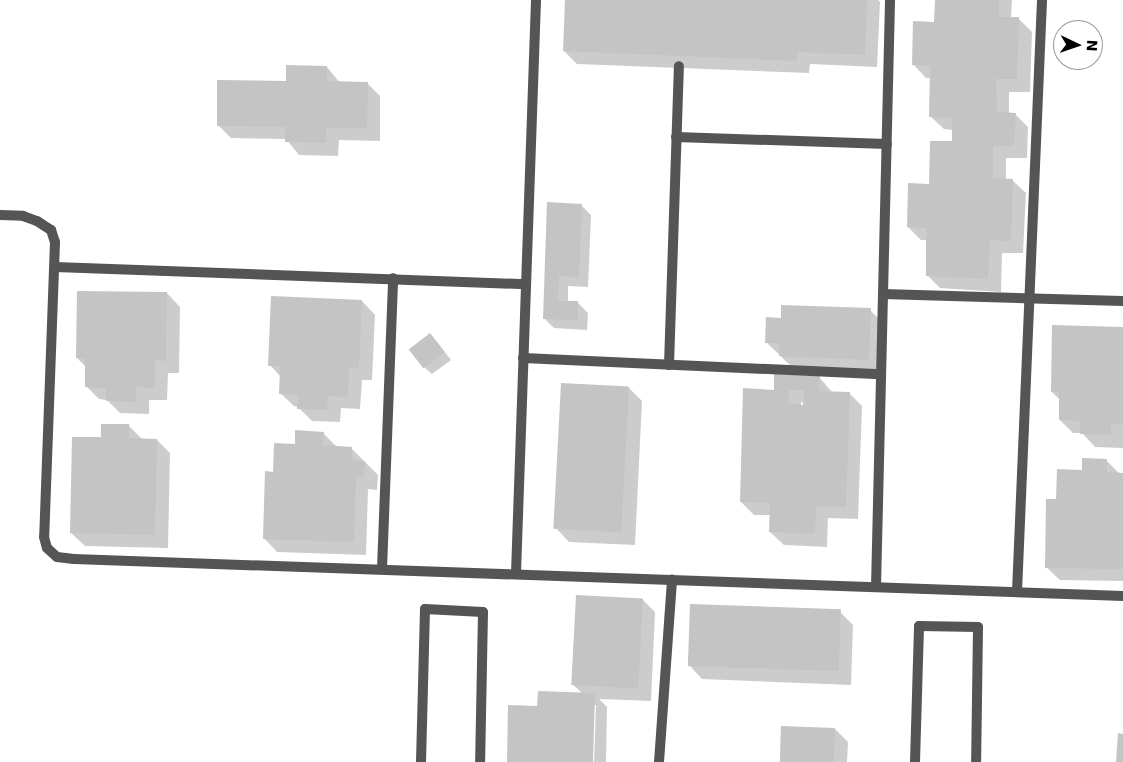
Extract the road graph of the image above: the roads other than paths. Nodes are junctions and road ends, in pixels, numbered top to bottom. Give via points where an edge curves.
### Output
1 (536, 0) edge
2 (890, 0) edge
3 (1042, 0) edge
4 (679, 66) dead end
5 (676, 137) junction
6 (887, 144) junction
7 (0, 215) edge
8 (55, 267) junction
9 (393, 278) junction
10 (526, 284) junction
11 (883, 294) junction
12 (1029, 298) junction
13 (1123, 301) edge
14 (523, 358) junction
15 (669, 365) junction
16 (881, 374) junction
17 (382, 569) junction
18 (516, 573) junction
19 (672, 579) junction
20 (876, 586) junction
21 (1017, 592) junction
22 (1123, 596) edge
23 (421, 762) edge
24 (480, 762) edge
25 (659, 762) edge
26 (914, 762) edge
27 (976, 762) edge

1 - 10 lane
2 - 6 lane
3 - 12 lane
4 - 5 lane
5 - 6 lane
5 - 15 lane
6 - 11 lane
7 - 8 lane via 24,216 51,230 55,242
8 - 9 lane
8 - 17 lane via 44,537 47,548 57,557 74,559
9 - 10 lane
9 - 17 lane
10 - 14 lane
11 - 12 lane
11 - 16 lane
12 - 13 lane
12 - 21 lane
14 - 15 lane
14 - 18 lane
15 - 16 lane
16 - 20 lane
17 - 18 lane
18 - 19 lane
19 - 20 lane
19 - 25 lane
20 - 21 lane
21 - 22 lane
23 - 24 lane via 425,608 484,612
26 - 27 lane via 919,626 978,627

